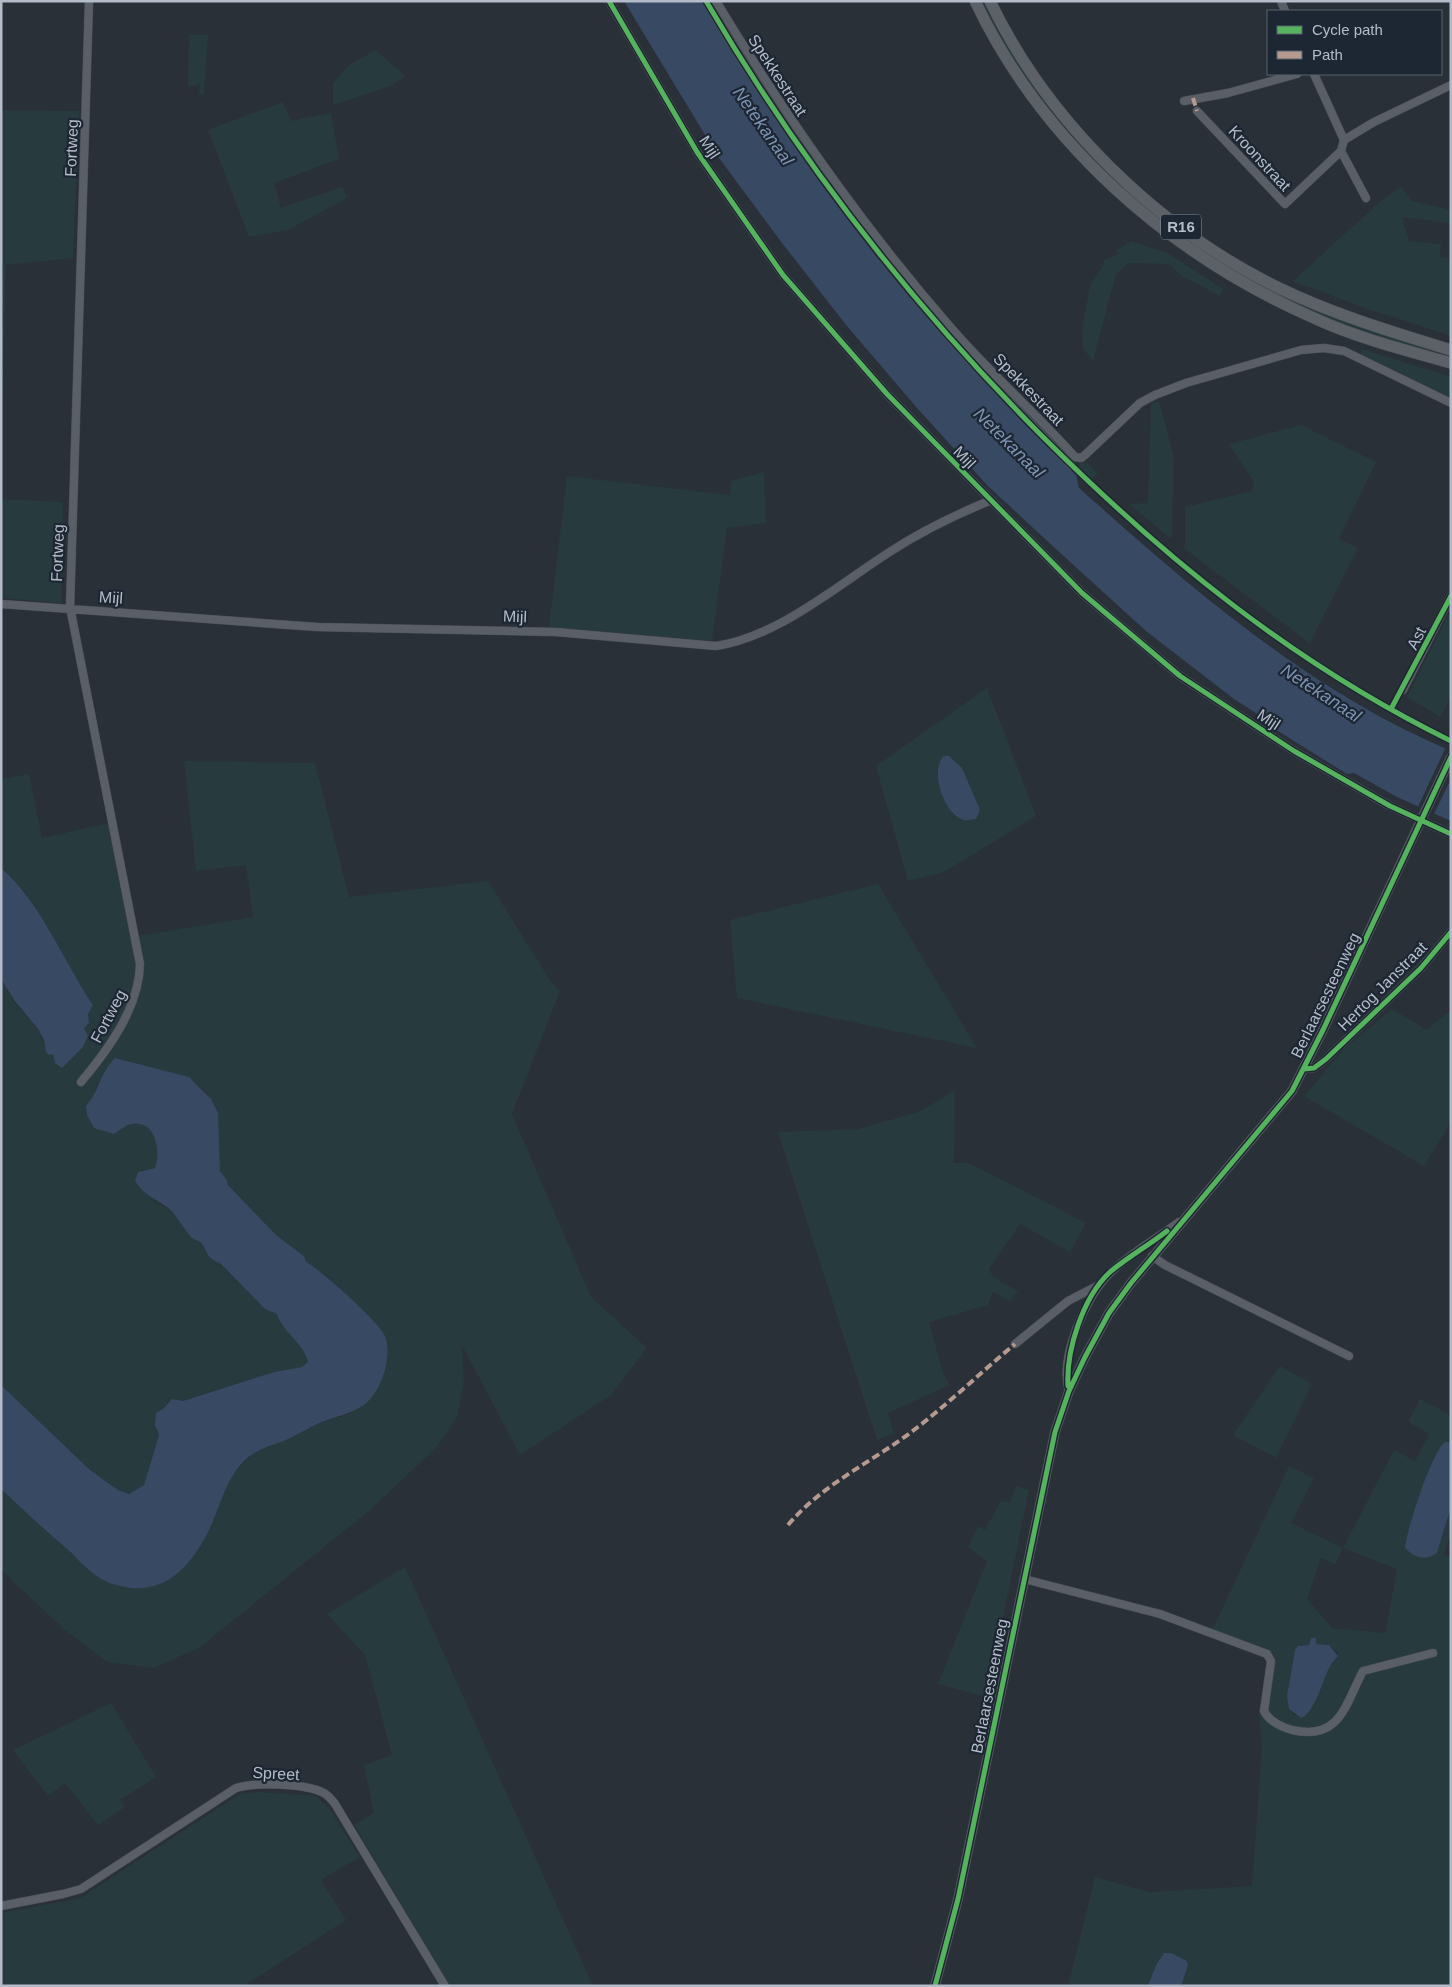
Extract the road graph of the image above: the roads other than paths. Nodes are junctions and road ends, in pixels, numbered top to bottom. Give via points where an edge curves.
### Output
1 (89, 1) edge
2 (609, 1) edge
3 (706, 1) edge
4 (716, 1) edge
5 (975, 1) edge
6 (990, 1) edge
7 (1293, 75) edge
8 (1314, 75) edge
9 (1451, 85) edge
10 (1184, 101) dead end
11 (1197, 111) dead end
12 (1344, 140) junction
13 (1341, 151) junction
14 (1366, 198) dead end
15 (1451, 350) edge
16 (1451, 363) edge
17 (1451, 404) edge
18 (1072, 466) dead end
19 (989, 501) junction
20 (1451, 596) edge
21 (1, 604) edge
22 (70, 607) junction
23 (1403, 690) dead end
24 (1451, 757) edge
25 (1451, 834) edge
26 (1451, 932) edge
27 (1304, 1069) junction
28 (81, 1082) dead end
29 (1183, 1219) junction
30 (1152, 1256) junction
31 (1099, 1285) junction
32 (1015, 1344) dead end
33 (1350, 1356) dead end
34 (1069, 1391) junction
35 (1024, 1579) junction
36 (1433, 1653) dead end
37 (1, 1906) edge
38 (445, 1986) edge
39 (935, 1986) edge

1 - 22 street, Fortweg
2 - 19 street, Mijl via 697,152 783,275 887,394
3 - 18 street via 772,106 884,260 951,339
4 - 17 street, Spekkestraat via 794,126 875,236 953,330 1076,457 1086,455 1140,403 1155,395 1186,383 1309,349 1344,351
5 - 16 main road, R16 via 1009,63 1049,117 1099,173 1160,227 1244,284 1315,319
6 - 15 main road, R16 via 1020,56 1084,138 1136,190 1179,225 1276,287 1343,315
7 - 10 street
8 - 12 street
9 - 12 street
11 - 13 street, Kroonstraat via 1285,204
12 - 13 street
13 - 14 street
19 - 22 street, Mijl via 906,541 773,626 741,640 716,646 546,632 317,627
19 - 25 street, Mijl via 1082,593 1180,676 1294,751 1390,806
20 - 23 street, Ast
21 - 22 street, Mijl
22 - 28 street, Fortweg via 140,964 137,989 129,1009 98,1062
24 - 27 street, Berlaarsesteenweg, bridge
26 - 27 street, Hertog Janstraat via 1419,970 1326,1059 1314,1068
27 - 29 street, Berlaarsesteenweg via 1277,1112
29 - 30 street, Berlaarsesteenweg
29 - 31 street, Berlaarsesteenweg via 1110,1273
30 - 33 street
30 - 34 street, Berlaarsesteenweg via 1109,1313
31 - 32 street, Berlaarsesteenweg via 1068,1301
31 - 34 street, Berlaarsesteenweg via 1077,1326 1069,1354
34 - 35 street, Berlaarsesteenweg via 1053,1440
35 - 36 street via 1160,1614 1267,1654 1271,1660 1264,1711 1274,1722 1301,1732 1315,1733 1335,1723 1363,1670
35 - 39 street, Berlaarsesteenweg via 958,1899
37 - 38 street, Spreet via 81,1889 236,1788 259,1784 312,1790 324,1793 335,1804

